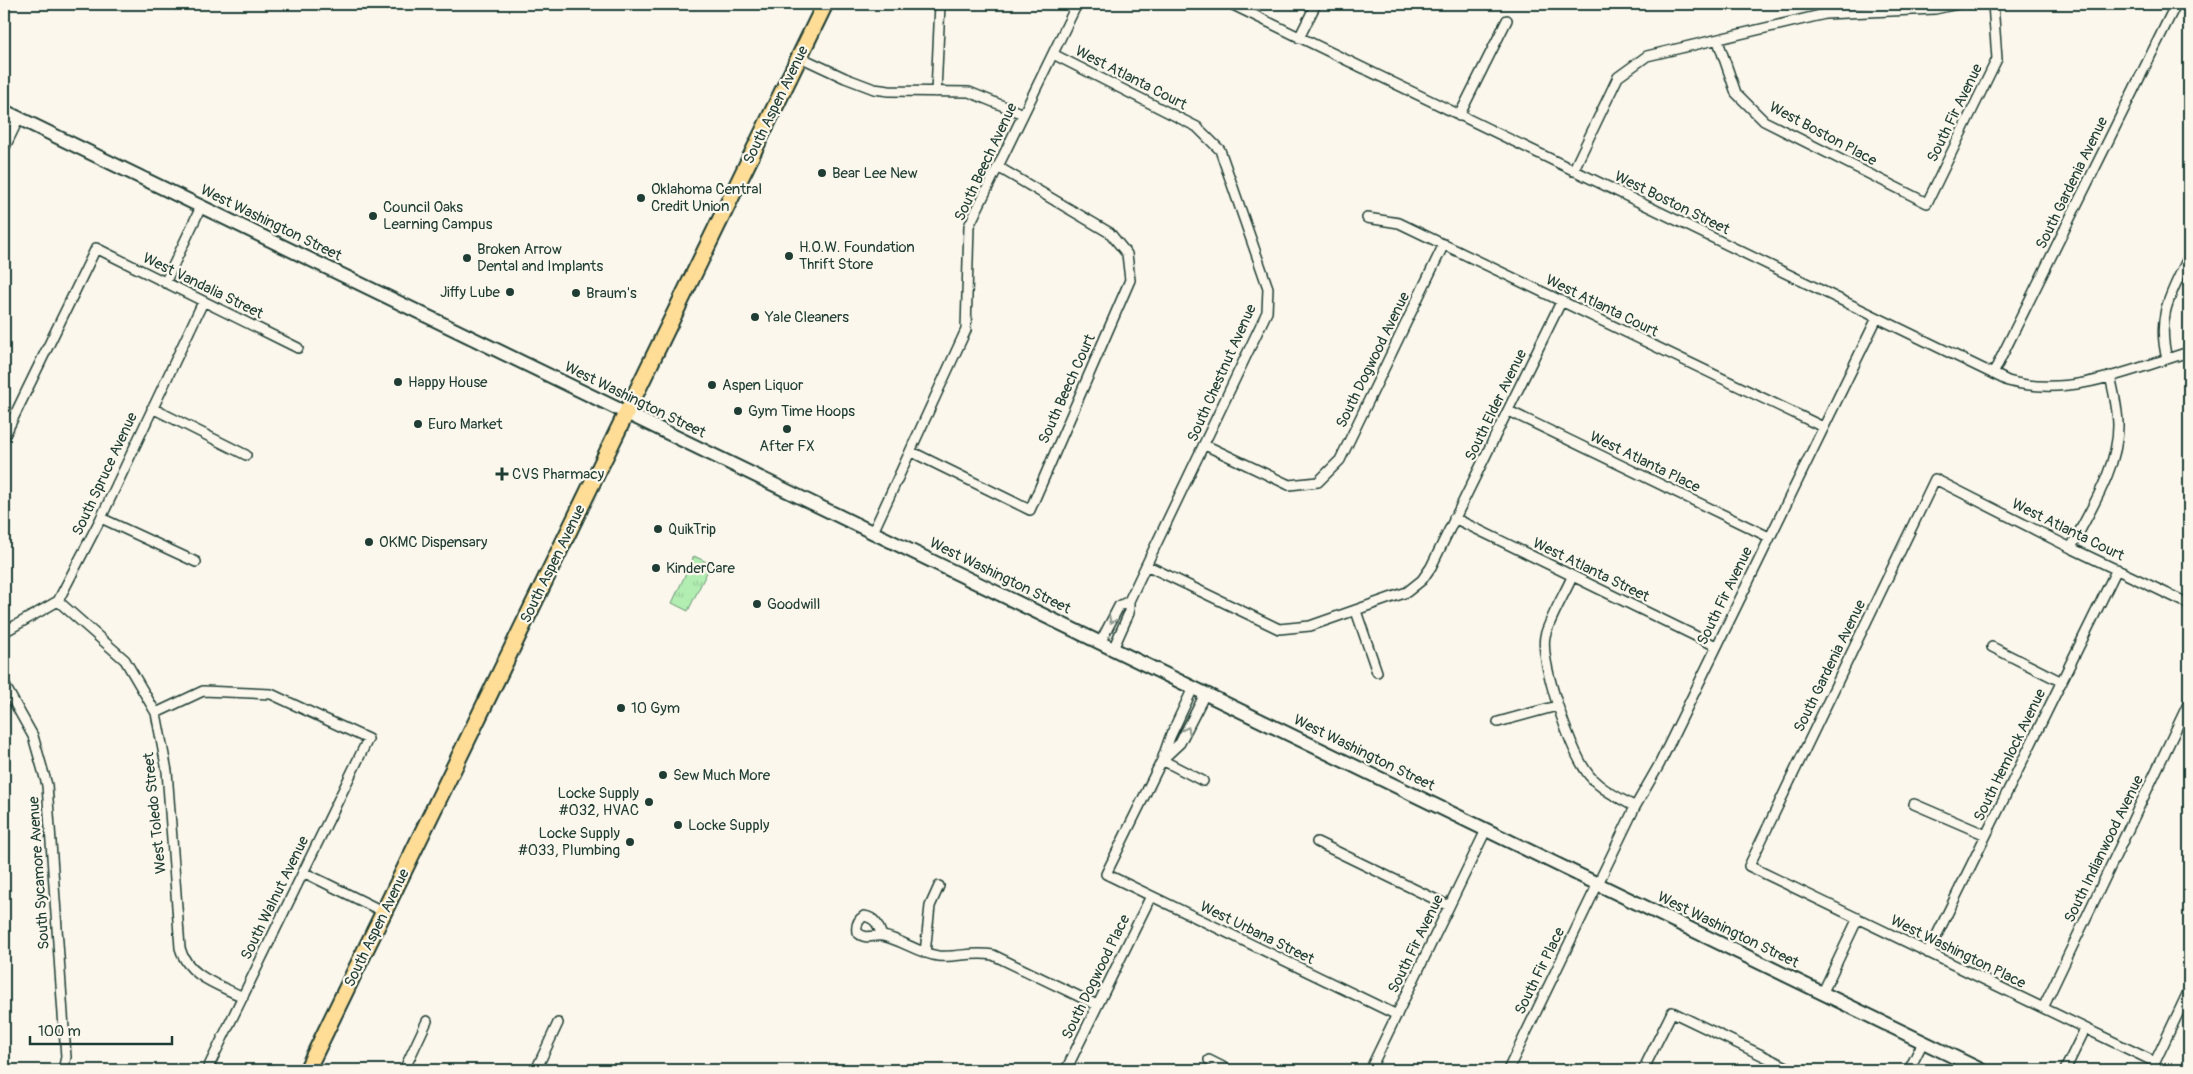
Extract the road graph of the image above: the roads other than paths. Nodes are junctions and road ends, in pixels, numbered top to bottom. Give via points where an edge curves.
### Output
1 (825, 4) edge
2 (940, 4) edge
3 (1077, 4) edge
4 (1231, 4) edge
5 (1316, 4) edge
6 (1958, 4) edge
7 (1993, 4) edge
8 (2176, 4) edge
9 (1507, 20) dead end
10 (1299, 38) junction
11 (1718, 40) junction
12 (1053, 54) junction
13 (800, 57) junction
14 (936, 92) junction
15 (4, 111) edge
16 (1023, 114) junction
17 (1459, 116) junction
18 (19, 118) junction
19 (1197, 127) joint
20 (4, 149) edge
21 (998, 168) junction
22 (1573, 171) junction
23 (1927, 203) joint
24 (201, 208) junction
25 (1367, 218) dead end
26 (1444, 244) junction
27 (2189, 256) edge
28 (165, 283) junction
29 (203, 302) junction
30 (1561, 302) junction
31 (1877, 318) junction
32 (298, 348) dead end
33 (2189, 352) edge
34 (2167, 359) junction
35 (1993, 374) junction
36 (2110, 376) junction
37 (152, 408) junction
38 (1509, 411) junction
39 (626, 413) junction
40 (1823, 427) junction
41 (4, 437) edge
42 (1206, 445) junction
43 (912, 452) junction
44 (246, 454) dead end
45 (1935, 479) joint
46 (101, 518) junction
47 (1454, 518) junction
48 (873, 532) junction
49 (1769, 537) junction
50 (2071, 548) junction
51 (196, 562) dead end
52 (1146, 565) junction
53 (2117, 569) junction
54 (1572, 577) junction
55 (58, 601) junction
56 (1129, 601) junction
57 (2189, 604) edge
58 (1356, 612) junction
59 (4, 632) edge
60 (1100, 643) junction
61 (1716, 646) junction
62 (1992, 647) dead end
63 (1113, 649) junction
64 (1377, 672) dead end
65 (2062, 682) junction
66 (4, 684) edge
67 (1199, 691) junction
68 (2189, 702) edge
69 (1557, 706) junction
70 (156, 712) junction
71 (1498, 722) dead end
72 (1162, 760) junction
73 (1203, 782) dead end
74 (1914, 804) dead end
75 (1635, 807) junction
76 (1486, 830) junction
77 (1986, 835) junction
78 (1317, 842) dead end
79 (1749, 866) joint
80 (304, 872) junction
81 (1598, 884) junction
82 (939, 886) dead end
83 (1151, 896) junction
84 (1449, 906) junction
85 (384, 912) junction
86 (1858, 918) junction
87 (882, 936) dead end
88 (925, 953) junction
89 (1928, 953) junction
90 (2189, 990) edge
91 (1822, 994) junction
92 (243, 997) junction
93 (1097, 1006) junction
94 (2043, 1008) junction
95 (1396, 1015) junction
96 (427, 1021) dead end
97 (558, 1023) dead end
98 (2085, 1028) junction
99 (1923, 1042) junction
100 (1209, 1060) dead end
101 (1779, 1067) edge
102 (63, 1070) edge
103 (207, 1070) edge
104 (307, 1070) edge
105 (404, 1070) edge
106 (536, 1070) edge
107 (1066, 1070) edge
108 (1229, 1070) edge
109 (1370, 1070) edge
110 (1508, 1070) edge
111 (1644, 1070) edge
112 (1793, 1070) edge
113 (1910, 1070) edge
114 (1981, 1070) edge
115 (2064, 1070) edge

1 - 13 main road, South Aspen Avenue
2 - 14 street
3 - 12 street, South Beech Avenue
4 - 10 street, West Boston Street
5 - 10 street
6 - 11 street via 1935,9 1825,14
7 - 23 street, South Fir Avenue via 1997,59
8 - 35 street, South Gardenia Avenue
9 - 17 street
10 - 17 street, West Boston Street
11 - 22 street via 1647,56 1618,77
11 - 23 street, West Boston Place via 1736,93 1764,121
12 - 16 street, South Beech Avenue
12 - 19 street, West Atlanta Court
13 - 14 street via 874,88
13 - 39 main road, South Aspen Avenue
14 - 16 street via 969,92
15 - 18 main road, West Washington Street
16 - 21 street, South Beech Avenue
17 - 22 street, West Boston Street
18 - 20 street
18 - 24 main road, West Washington Street
19 - 42 street, South Chestnut Avenue via 1220,150 1268,288 1267,312
21 - 43 street, South Beech Avenue via 969,226 966,330
21 - 43 street, South Beech Court via 1110,233 1127,254 1130,280 1030,510
22 - 31 street, West Boston Street
24 - 28 street
24 - 39 main road, West Washington Street
25 - 26 street, West Atlanta Court via 1400,223
26 - 30 street, West Atlanta Court
26 - 42 street, South Dogwood Avenue via 1340,460 1318,482 1289,485
27 - 34 street via 2162,321
28 - 29 street, West Vandalia Street
28 - 41 street, West Vandalia Street via 96,248
29 - 32 street, West Vandalia Street
29 - 37 street, South Spruce Avenue
30 - 38 street, South Elder Avenue
30 - 40 street, West Atlanta Court
31 - 35 street, West Boston Street
31 - 40 street, South Fir Avenue
33 - 34 street, West Boston Street
34 - 36 street, West Boston Street
35 - 36 street, West Boston Street via 2020,384 2056,388
36 - 50 street via 2117,410 2116,445 2103,483
37 - 44 street
37 - 46 street, South Spruce Avenue
38 - 47 street, South Elder Avenue
38 - 49 street, West Atlanta Place
39 - 48 main road, West Washington Street
39 - 85 main road, South Aspen Avenue
40 - 49 street, South Fir Avenue
42 - 52 street, South Chestnut Avenue
43 - 48 street, South Beech Avenue
45 - 50 street, West Atlanta Court
45 - 79 street, South Gardenia Avenue
46 - 51 street
46 - 55 street, South Spruce Avenue
47 - 54 street, West Atlanta Street
47 - 58 street via 1432,567 1422,580 1407,592
48 - 60 main road, West Washington Street
49 - 61 street, South Fir Avenue
50 - 53 street, West Atlanta Court
52 - 56 street, South Chestnut Avenue
52 - 58 street via 1280,629 1310,626
53 - 57 street, West Atlanta Court
53 - 65 street, South Hemlock Avenue
54 - 61 street, West Atlanta Street
54 - 69 street via 1545,637 1548,669
55 - 59 street
55 - 70 street, West Toledo Street via 125,660
56 -> 60 street, South Chestnut Avenue via 1119,606
56 - 63 street, South Chestnut Avenue via 1129,613
58 - 64 street
60 - 63 main road, West Washington Street
61 - 75 street, South Fir Avenue via 1659,765
62 - 65 street
63 - 67 main road, West Washington Street
65 - 77 street, South Hemlock Avenue
66 - 102 street, South Sycamore Avenue via 32,736 47,785 66,1057
67 - 72 street via 1180,743
67 - 76 main road, West Washington Street
68 - 94 street, South Indianwood Avenue
69 - 71 street
69 - 75 street via 1586,771 1603,788
70 - 80 street, South Walnut Avenue via 203,691 271,694 368,739
70 - 92 street, West Toledo Street via 167,772 183,960 193,972
72 - 73 street
72 - 83 street, West Urbana Street via 1106,874
74 - 77 street
75 - 81 street, South Fir Avenue
76 - 81 main road, West Washington Street
76 - 84 street, South Fir Avenue
77 - 89 street, South Hemlock Avenue
78 - 84 street
79 - 86 street, West Washington Place
80 - 85 street
80 - 92 street, South Walnut Avenue
81 - 91 main road, West Washington Street
81 - 110 street, South Fir Place
82 - 88 street via 930,906
83 - 93 street, South Dogwood Place
83 - 95 street, West Urbana Street
84 - 95 street, South Fir Avenue
85 - 104 main road, South Aspen Avenue
86 - 89 street, West Washington Place
86 - 91 street
87 - 88 street
88 - 93 street via 941,956 979,952 993,955
89 - 94 street, West Washington Place
90 - 98 street, West Washington Place via 2155,1062
91 - 99 main road, West Washington Street
92 - 103 street, South Walnut Avenue
93 - 107 street, South Dogwood Place
94 - 98 street, West Washington Place
95 - 109 street, South Fir Avenue
96 - 105 street
97 - 106 street
98 - 115 street
99 - 113 street
99 - 114 main road, West Washington Street
100 - 108 street
101 - 111 street via 1672,1012
101 - 112 street

